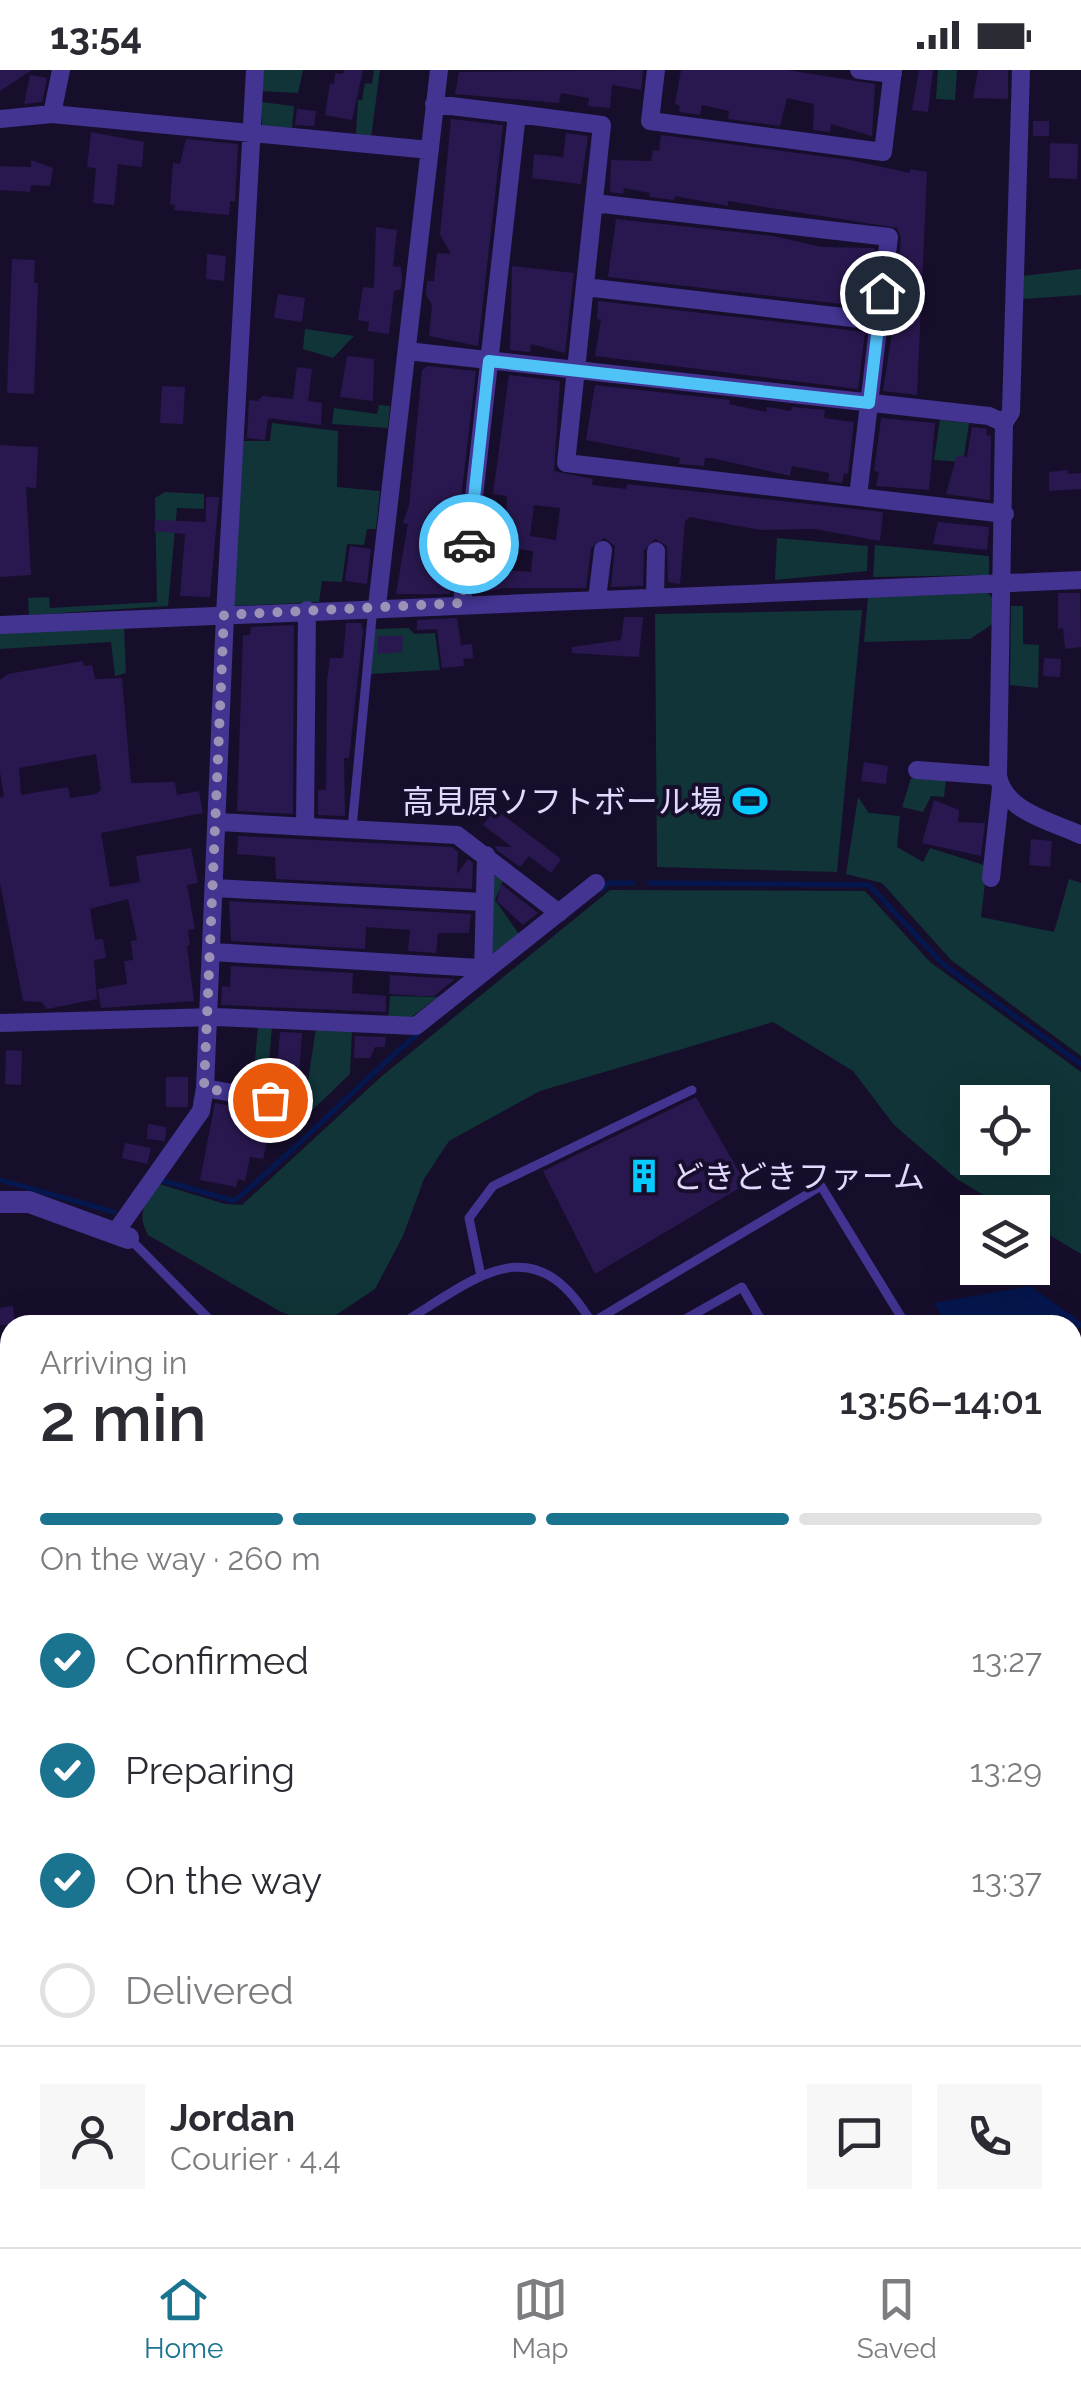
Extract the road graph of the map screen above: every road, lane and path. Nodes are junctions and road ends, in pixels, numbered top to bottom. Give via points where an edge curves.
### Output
1 (61, 70) edge
2 (256, 70) edge
3 (439, 70) edge
4 (656, 70) edge
5 (859, 70) edge
6 (1021, 70) edge
7 (893, 72) edge
8 (434, 104) junction
9 (52, 114) junction
10 (517, 114) junction
11 (0, 119) edge
12 (252, 132) junction
13 (430, 150) junction
14 (594, 204) junction
15 (585, 287) junction
16 (878, 321) junction
17 (406, 351) junction
18 (489, 361) junction
19 (576, 370) junction
20 (869, 403) junction
21 (1004, 424) junction
22 (858, 496) junction
23 (1004, 514) junction
24 (602, 550) dead end
25 (656, 550) dead end
26 (1081, 580) edge
27 (1004, 583) junction
28 (655, 596) junction
29 (597, 599) junction
30 (462, 603) junction
31 (375, 606) junction
32 (307, 610) junction
33 (224, 615) junction
34 (0, 625) edge
35 (917, 770) dead end
36 (1000, 782) junction
37 (218, 822) junction
38 (305, 826) junction
39 (352, 828) junction
40 (1081, 835) edge
41 (486, 855) junction
42 (991, 878) dead end
43 (596, 883) dead end
44 (214, 888) junction
45 (483, 902) junction
46 (559, 913) junction
47 (212, 952) junction
48 (481, 971) junction
49 (207, 1018) junction
50 (0, 1023) edge
51 (204, 1088) junction
52 (692, 1090) dead end
53 (302, 1106) dead end
54 (0, 1202) edge
55 (123, 1234) junction
56 (481, 1276) junction
57 (205, 1315) edge
58 (416, 1315) edge
59 (587, 1315) edge
60 (607, 1315) edge
61 (693, 1315) edge
62 (758, 1315) edge
63 (900, 1315) edge

1 - 9 street
2 - 12 street
3 - 8 street
4 - 7 street via 650,121 883,152
5 - 7 street
6 - 21 street via 1010,412
8 - 10 street
8 - 13 street
9 - 11 street
9 - 12 street
10 - 14 street via 602,125
10 - 18 street
12 - 13 street
12 - 33 street
13 - 17 street
14 - 15 street
14 - 16 street via 888,237
15 - 16 street
15 - 19 street
16 - 20 street
17 - 18 street
17 - 31 street
18 - 19 street
18 - 30 street
19 - 20 street
19 - 22 street via 566,463
20 - 21 street via 990,416
20 - 22 street
21 - 23 street
22 - 23 street
23 - 27 street
24 - 29 street
25 - 28 street
26 - 27 street
27 - 28 street
27 - 36 street
28 - 29 street
29 - 30 street
30 - 31 street
31 - 32 street
31 - 39 lane
32 - 33 street
32 - 38 street
33 - 34 street
33 - 37 street
35 - 36 street
36 - 40 street via 1022,810
36 - 42 street
37 - 38 street
37 - 44 street
38 - 39 street
39 - 41 street via 450,833
41 - 45 street
41 - 46 street
43 - 46 street
44 - 45 street
44 - 47 street
45 - 48 street
46 - 48 street
47 - 48 street
47 - 49 street
48 - 49 street via 416,1026
49 - 50 street
49 - 51 street
51 - 53 street
51 - 55 street via 200,1111
52 - 56 lane via 493,1186 469,1218
54 - 55 street via 29,1202
55 - 57 lane
56 - 58 lane
56 - 59 lane via 494,1268 543,1269 575,1295
60 - 63 lane via 821,1186
61 - 62 lane via 742,1287

